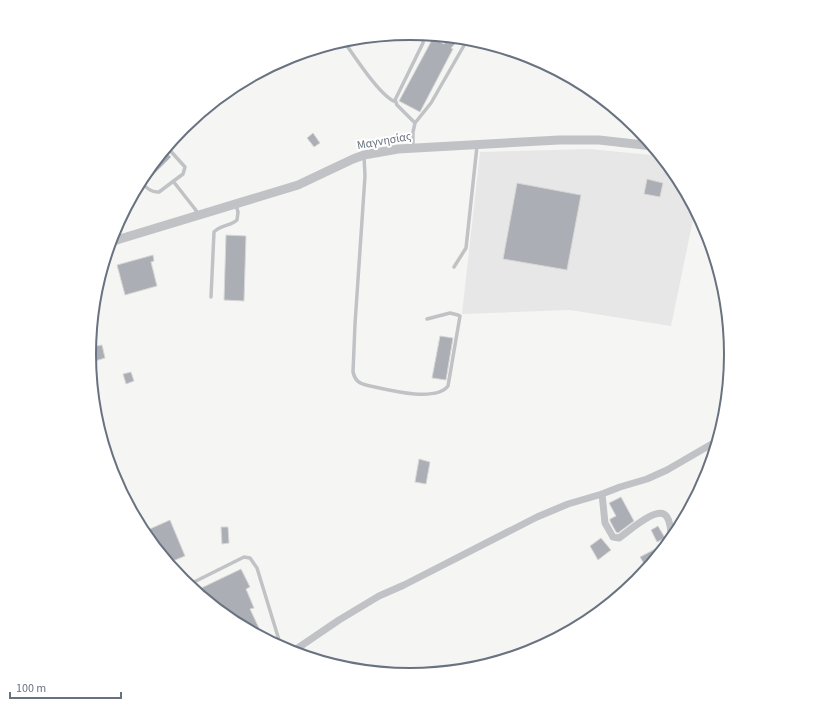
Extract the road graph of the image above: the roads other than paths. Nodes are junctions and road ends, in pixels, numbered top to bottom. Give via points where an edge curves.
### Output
1 (423, 40) edge
2 (464, 45) edge
3 (348, 46) edge
4 (396, 102) junction
5 (414, 123) junction
6 (478, 145) junction
7 (644, 145) edge
8 (413, 148) junction
9 (170, 152) edge
10 (364, 155) junction
11 (173, 181) junction
12 (145, 186) edge
13 (236, 205) junction
14 (198, 215) junction
15 (118, 240) edge
16 (454, 267) dead end
17 (211, 298) dead end
18 (427, 319) dead end
19 (710, 445) edge
20 (602, 494) junction
21 (670, 530) edge
22 (194, 582) edge
23 (279, 639) edge
24 (299, 647) edge

1 - 4 lane
2 - 5 lane via 431,103
3 - 4 lane via 388,99
4 - 5 lane
5 - 8 lane
6 - 7 street, Μαγνησίας via 600,140
6 - 8 street, Μαγνησίας
6 - 16 lane via 466,248
8 - 10 street, Μαγνησίας
9 - 11 lane via 184,167 183,174
10 - 13 street, Μαγνησίας via 298,185
10 - 18 lane via 365,184 353,372 355,379 366,386 411,393 438,393 446,389 460,316 450,313
11 - 12 lane via 159,192
11 - 14 lane
13 - 14 street, Μαγνησίας
13 - 17 lane via 238,212 235,223 218,228 214,232
14 - 15 street, Μαγνησίας
19 - 20 street via 667,470
20 - 21 street via 605,523 613,537 619,538 651,515 662,513 668,521
20 - 24 street via 537,517 378,596
22 - 23 lane via 244,557 250,558 257,568

